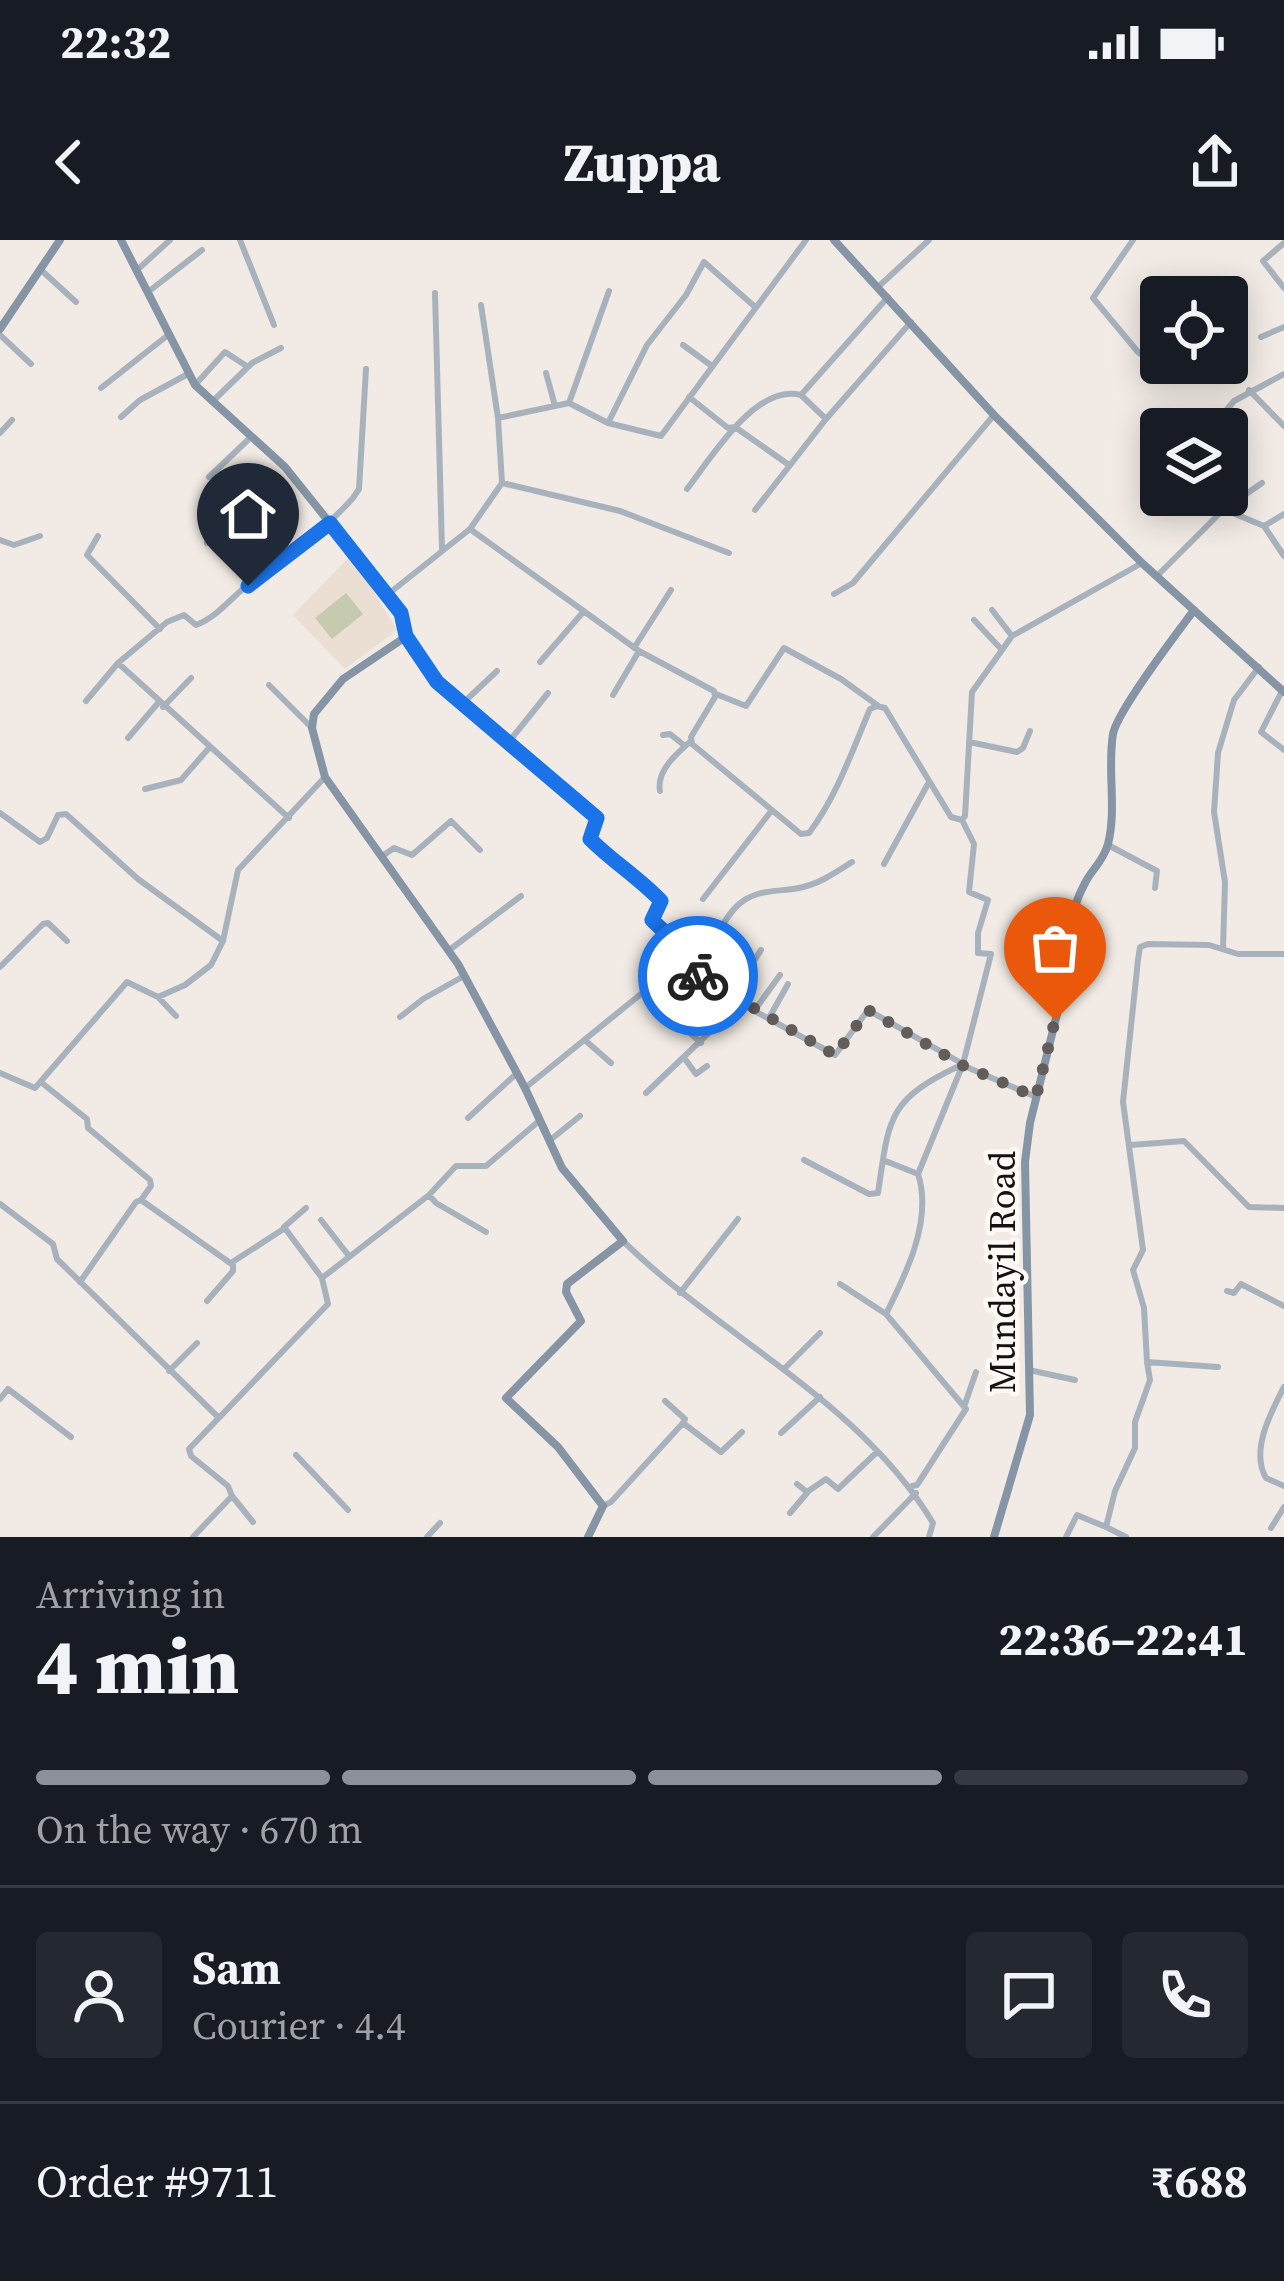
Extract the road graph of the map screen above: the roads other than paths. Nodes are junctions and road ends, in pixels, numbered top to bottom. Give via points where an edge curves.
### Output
1 (60, 240) edge
2 (170, 240) edge
3 (240, 240) edge
4 (806, 240) edge
5 (834, 240) edge
6 (929, 240) edge
7 (1120, 240) edge
8 (123, 241) edge
9 (1131, 243) edge
10 (1284, 243) edge
11 (202, 250) dead end
12 (40, 269) junction
13 (136, 271) junction
14 (1283, 284) edge
15 (878, 287) junction
16 (609, 291) dead end
17 (148, 292) junction
18 (435, 292) dead end
19 (888, 297) junction
20 (76, 302) dead end
21 (481, 305) dead end
22 (755, 307) junction
23 (0, 309) edge
24 (9, 316) junction
25 (911, 322) junction
26 (274, 325) dead end
27 (1284, 327) edge
28 (0, 332) edge
29 (168, 334) junction
30 (1261, 337) dead end
31 (683, 345) dead end
32 (281, 348) dead end
33 (1140, 354) edge
34 (31, 364) dead end
35 (245, 365) dead end
36 (712, 366) junction
37 (366, 369) dead end
38 (546, 373) dead end
39 (188, 374) junction
40 (1284, 374) edge
41 (195, 385) junction
42 (101, 388) dead end
43 (1249, 391) junction
44 (801, 395) junction
45 (689, 397) junction
46 (212, 402) junction
47 (569, 403) junction
48 (555, 406) junction
49 (1226, 408) edge
50 (994, 416) junction
51 (121, 417) dead end
52 (498, 418) junction
53 (826, 419) junction
54 (13, 420) dead end
55 (608, 423) junction
56 (1284, 426) edge
57 (735, 427) junction
58 (0, 433) edge
59 (251, 437) junction
60 (790, 465) junction
61 (209, 477) dead end
62 (502, 483) junction
63 (1262, 483) dead end
64 (688, 489) dead end
65 (1248, 492) edge
66 (755, 510) dead end
67 (1284, 514) edge
68 (1215, 516) edge
69 (1239, 516) edge
70 (330, 523) junction
71 (1264, 526) junction
72 (470, 529) junction
73 (40, 536) dead end
74 (98, 536) dead end
75 (0, 540) edge
76 (207, 543) dead end
77 (442, 549) junction
78 (729, 553) dead end
79 (1284, 556) edge
80 (1142, 563) junction
81 (1157, 576) junction
82 (256, 578) junction
83 (671, 590) dead end
84 (834, 593) dead end
85 (387, 595) junction
86 (992, 610) dead end
87 (1194, 610) junction
88 (584, 611) junction
89 (974, 620) dead end
90 (160, 629) junction
91 (406, 636) junction
92 (1012, 636) junction
93 (636, 650) junction
94 (1002, 650) junction
95 (540, 662) dead end
96 (118, 663) junction
97 (1259, 667) junction
98 (497, 670) dead end
99 (191, 678) dead end
100 (269, 685) dead end
101 (1283, 692) edge
102 (548, 693) dead end
103 (716, 694) junction
104 (613, 695) dead end
105 (86, 701) dead end
106 (463, 703) junction
107 (161, 705) junction
108 (877, 706) junction
109 (312, 728) junction
110 (1030, 730) dead end
111 (663, 736) dead end
112 (128, 738) dead end
113 (969, 742) junction
114 (507, 744) junction
115 (688, 744) junction
116 (209, 748) junction
117 (1284, 750) edge
118 (325, 777) junction
119 (929, 782) junction
120 (146, 789) dead end
121 (660, 790) dead end
122 (772, 811) junction
123 (0, 813) edge
124 (289, 818) junction
125 (962, 820) junction
126 (1108, 845) junction
127 (480, 850) dead end
128 (382, 856) junction
129 (852, 862) dead end
130 (884, 864) dead end
131 (1155, 888) dead end
132 (521, 896) dead end
133 (703, 899) dead end
134 (68, 941) dead end
135 (223, 941) junction
136 (1222, 949) junction
137 (448, 950) junction
138 (760, 950) dead end
139 (1284, 954) edge
140 (689, 955) junction
141 (678, 963) junction
142 (0, 967) edge
143 (780, 975) dead end
144 (464, 976) junction
145 (788, 984) dead end
146 (730, 997) junction
147 (158, 998) junction
148 (740, 1003) junction
149 (754, 1011) junction
150 (176, 1016) dead end
151 (400, 1017) dead end
152 (769, 1018) junction
153 (686, 1029) dead end
154 (586, 1041) junction
155 (701, 1043) junction
156 (685, 1059) junction
157 (610, 1063) dead end
158 (962, 1064) junction
159 (707, 1066) dead end
160 (0, 1073) edge
161 (516, 1074) junction
162 (42, 1083) junction
163 (525, 1088) junction
164 (646, 1094) dead end
165 (1036, 1097) junction
166 (580, 1116) dead end
167 (468, 1118) dead end
168 (539, 1121) junction
169 (549, 1141) junction
170 (1131, 1145) junction
171 (804, 1160) dead end
172 (883, 1160) junction
173 (918, 1174) junction
174 (429, 1195) junction
175 (141, 1200) junction
176 (0, 1204) edge
177 (306, 1208) dead end
178 (1284, 1208) edge
179 (738, 1219) dead end
180 (321, 1220) dead end
181 (285, 1228) junction
182 (486, 1232) dead end
183 (623, 1241) junction
184 (349, 1256) junction
185 (231, 1263) junction
186 (322, 1278) junction
187 (80, 1282) junction
188 (840, 1284) dead end
189 (1227, 1291) dead end
190 (680, 1293) junction
191 (207, 1301) dead end
192 (1284, 1306) edge
193 (886, 1314) junction
194 (820, 1333) dead end
195 (197, 1343) dead end
196 (1147, 1362) junction
197 (1218, 1367) dead end
198 (784, 1369) junction
199 (1030, 1370) junction
200 (170, 1371) junction
201 (976, 1372) dead end
202 (1075, 1380) dead end
203 (1284, 1387) edge
204 (820, 1397) junction
205 (0, 1400) edge
206 (665, 1401) dead end
207 (965, 1404) junction
208 (218, 1417) junction
209 (683, 1423) junction
210 (742, 1432) dead end
211 (782, 1433) dead end
212 (71, 1437) dead end
213 (877, 1452) junction
214 (296, 1455) dead end
215 (797, 1484) dead end
216 (1284, 1486) edge
217 (914, 1490) junction
218 (807, 1492) junction
219 (232, 1496) junction
220 (603, 1506) junction
221 (1284, 1507) edge
222 (348, 1510) dead end
223 (790, 1513) dead end
224 (253, 1522) dead end
225 (440, 1523) dead end
226 (1106, 1527) junction
227 (1271, 1528) dead end
228 (193, 1537) edge
229 (427, 1537) edge
230 (588, 1537) edge
231 (873, 1537) edge
232 (929, 1537) edge
233 (994, 1537) edge
234 (1066, 1537) edge
235 (1126, 1537) edge

1 - 12 main road
2 - 13 street
3 - 26 street
4 - 22 street
5 - 15 main road
6 - 15 street
7 - 9 street
8 - 13 main road
9 - 33 street via 1093,298
10 - 14 street via 1263,261
11 - 17 street
12 - 20 street
12 - 24 main road
13 - 17 main road
15 - 19 main road
16 - 47 street
17 - 29 main road
18 - 77 street
19 - 25 main road
19 - 44 street
21 - 52 street
22 - 36 street
22 - 55 street via 704,262 647,345
23 - 24 street
24 - 28 main road
25 - 50 main road
25 - 53 street
27 - 30 street
28 - 34 street
29 - 39 main road
29 - 42 street
31 - 36 street
32 - 46 street via 252,363
35 - 41 street via 225,352
36 - 45 street
37 - 70 street via 359,489
38 - 48 street
39 - 41 main road
39 - 51 street
40 - 43 street
41 - 46 main road
43 - 49 street
43 - 56 street
44 - 53 street
44 - 57 street via 768,400
45 - 55 street via 661,436
45 - 57 street
46 - 59 main road
47 - 48 street
47 - 55 street
48 - 52 street
50 - 80 main road
50 - 84 street via 853,583
52 - 62 street
53 - 60 street
54 - 58 street
57 - 60 street
57 - 64 street
59 - 61 street
59 - 70 main road
60 - 66 street
62 - 72 street
62 - 78 street via 620,512
63 - 65 street
67 - 71 street
68 - 81 street
69 - 71 street
70 - 82 street
70 - 85 main road
71 - 79 street
72 - 77 street
72 - 88 street
73 - 75 street
74 - 90 street via 87,555
76 - 82 street via 220,536
77 - 85 street
80 - 81 main road
80 - 92 street
81 - 87 main road
82 - 90 street via 206,621 196,625 184,615
83 - 93 street
85 - 91 main road
86 - 92 street
87 - 97 main road
87 - 126 main road, Mundayil Road via 1113,730
88 - 93 street
88 - 95 street
89 - 94 street
90 - 96 street
91 - 106 street via 437,682
91 - 109 main road via 343,679
92 - 94 street
93 - 103 street
93 - 104 street
94 - 113 street via 972,692
96 - 105 street
96 - 107 street
97 - 101 main road
97 - 136 street via 1234,700 1218,753
98 - 106 street
99 - 107 street
100 - 109 street
101 - 117 street via 1262,732
102 - 114 street
103 - 108 street via 746,706 784,648
103 - 115 street
106 - 114 street
107 - 112 street
107 - 116 street
108 - 119 street
108 - 122 street via 809,833
109 - 118 main road
110 - 113 street via 1017,752
111 - 115 street
113 - 125 street
114 - 140 street via 597,818 590,839 661,901 652,920
115 - 121 street via 660,778
115 - 122 street
116 - 120 street via 181,780
116 - 124 street
118 - 124 street
118 - 128 main road
119 - 125 street via 951,817
119 - 130 street
122 - 133 street
123 - 135 street via 38,842 66,814
124 - 135 street via 238,870
125 - 158 street via 974,844 969,892 988,900 978,952 991,954
126 - 131 street via 1155,869
126 - 165 main road, Mundayil Road via 1078,898
127 - 128 street via 451,821 412,856 394,848
128 - 137 main road
129 - 140 street via 802,888 738,903
132 - 137 street
134 - 142 street via 44,924
135 - 147 street via 203,973
136 - 139 street
136 - 170 street via 1140,946 1123,1102
137 - 144 main road
138 - 146 street
140 - 141 street
141 - 146 street
141 - 154 street
143 - 149 street
144 - 151 street
144 - 161 main road
145 - 152 street
146 - 148 street
147 - 150 street
147 - 162 street via 127,982
148 - 149 street
148 - 155 street
149 - 152 street
152 - 158 street via 835,1055 868,1010
153 - 155 street
154 - 157 street
154 - 163 street
155 - 156 street
156 - 159 street via 697,1074
156 - 164 street
158 - 165 street
158 - 172 street via 900,1104
158 - 173 street
160 - 162 street via 26,1086
161 - 163 main road
161 - 167 street
162 - 175 street via 151,1180
163 - 168 main road
165 - 199 main road, Mundayil Road via 1025,1162
166 - 169 street
168 - 169 main road
168 - 174 street via 486,1166 456,1166
169 - 183 main road
170 - 178 street via 1184,1142 1249,1207
170 - 196 street via 1143,1250 1133,1270
171 - 172 street via 869,1194 878,1193
172 - 173 street
173 - 193 street via 917,1238
174 - 182 street
174 - 184 street
175 - 185 street
175 - 187 street
176 - 187 street via 53,1244
177 - 181 street
179 - 190 street
180 - 184 street
181 - 185 street
181 - 186 street
183 - 190 street
183 - 220 main road via 568,1283 581,1321 506,1398
184 - 186 street
185 - 191 street
186 - 208 street via 328,1304
187 - 200 street
188 - 193 street
189 - 192 street via 1241,1284
190 - 198 street
193 - 207 street
194 - 198 street
195 - 200 street
196 - 197 street
196 - 226 street via 1135,1448
198 - 204 street
199 - 202 street
199 - 233 main road, Mundayil Road via 1030,1415
200 - 208 street
201 - 207 street
203 - 216 street via 1260,1464 1266,1478
204 - 211 street
204 - 213 street
205 - 212 street via 8,1389
206 - 209 street
207 - 217 street
208 - 219 street via 190,1456
209 - 210 street via 722,1452
209 - 220 street
213 - 217 street
213 - 218 street via 838,1489 825,1479
214 - 222 street
215 - 218 street
217 - 231 street
217 - 232 street via 933,1523
218 - 223 street
219 - 224 street
219 - 228 street
220 - 230 main road
221 - 227 street
225 - 229 street
226 - 234 street via 1076,1515
226 - 235 street

